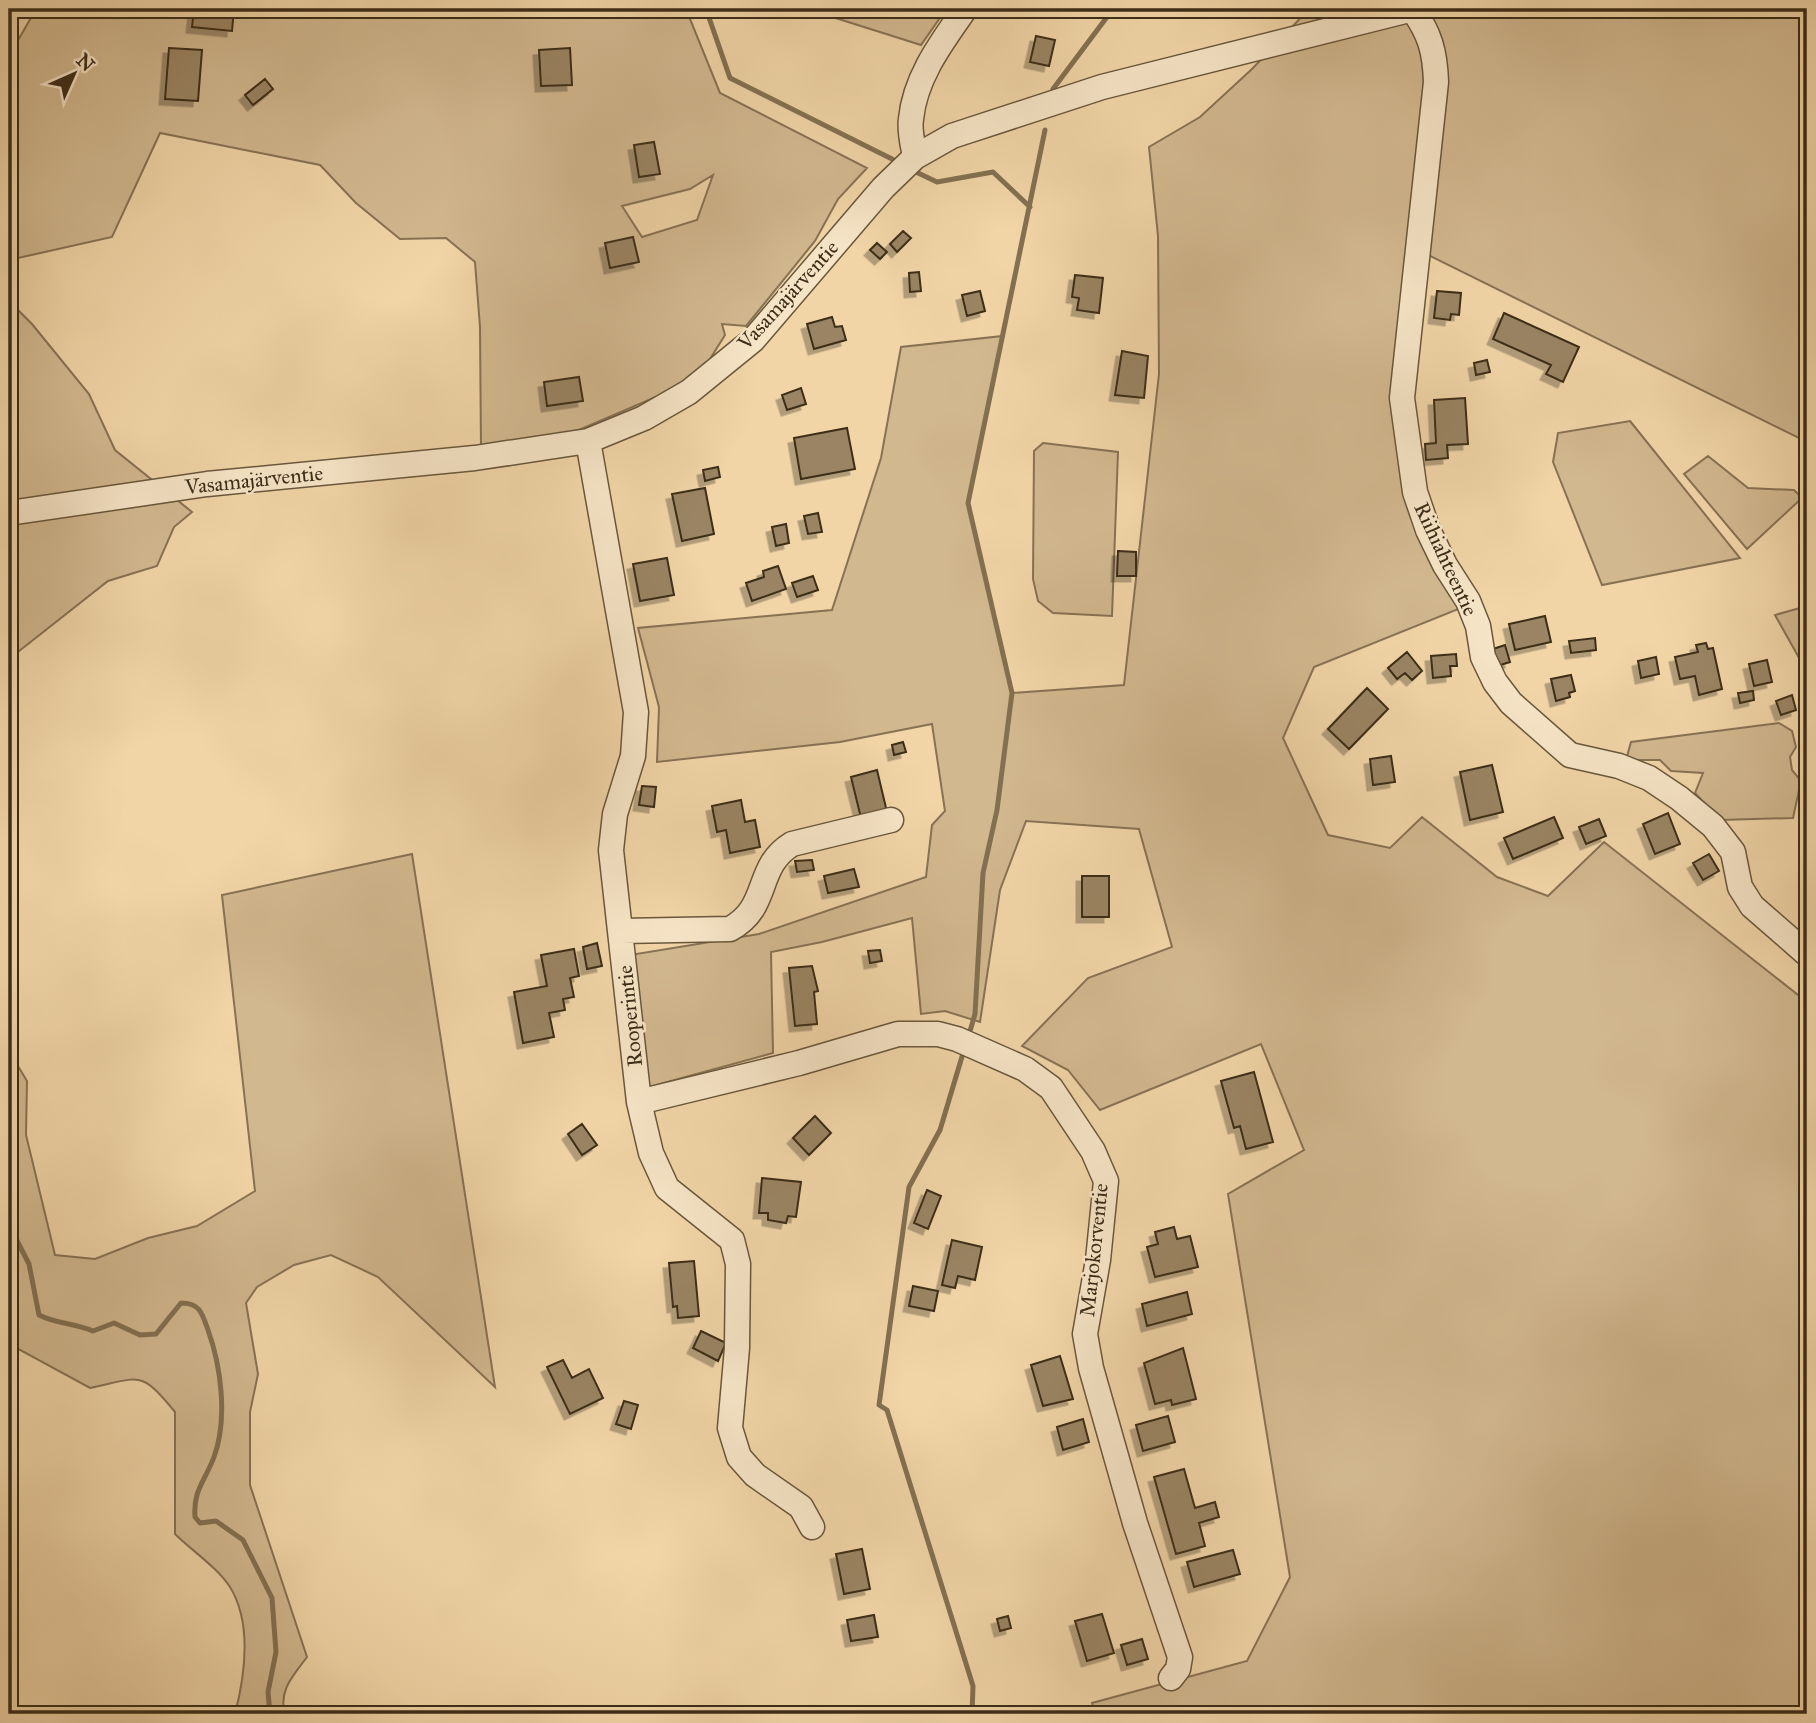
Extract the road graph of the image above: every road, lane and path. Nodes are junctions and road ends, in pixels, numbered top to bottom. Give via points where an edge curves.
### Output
1 (965, 9) edge
2 (1413, 9) edge
3 (915, 157) junction
4 (588, 441) junction
5 (9, 513) edge
6 (891, 820) dead end
7 (621, 931) junction
8 (1807, 954) edge
9 (639, 1102) junction
10 (812, 1527) dead end
11 (1171, 1678) dead end

1 - 3 street via 935,52 916,91 910,121
2 - 3 street, Vasamajärventie via 1102,87 952,136
2 - 8 street, Riihiahteentie via 1427,29 1435,54 1436,82 1402,398 1415,492 1428,530 1468,601 1483,657 1511,703 1570,755 1649,778 1696,812 1733,852 1740,887 1752,906
3 - 4 street, Vasamajärventie via 855,218 753,340 689,392 644,418
4 - 5 street, Vasamajärventie via 475,458 207,484
4 - 7 street, Rooperintie via 636,712 633,756 615,814 611,850
6 - 7 street via 781,851 761,886 755,910 730,929
7 - 9 street, Rooperintie
9 - 10 street, Rooperintie via 651,1153 667,1188 732,1240 738,1264 730,1428 739,1457 755,1475 801,1507
9 - 11 street, Marjokorventie via 898,1034 938,1034 966,1043 1025,1069 1051,1088 1093,1151 1106,1181 1085,1334 1135,1524 1180,1657

